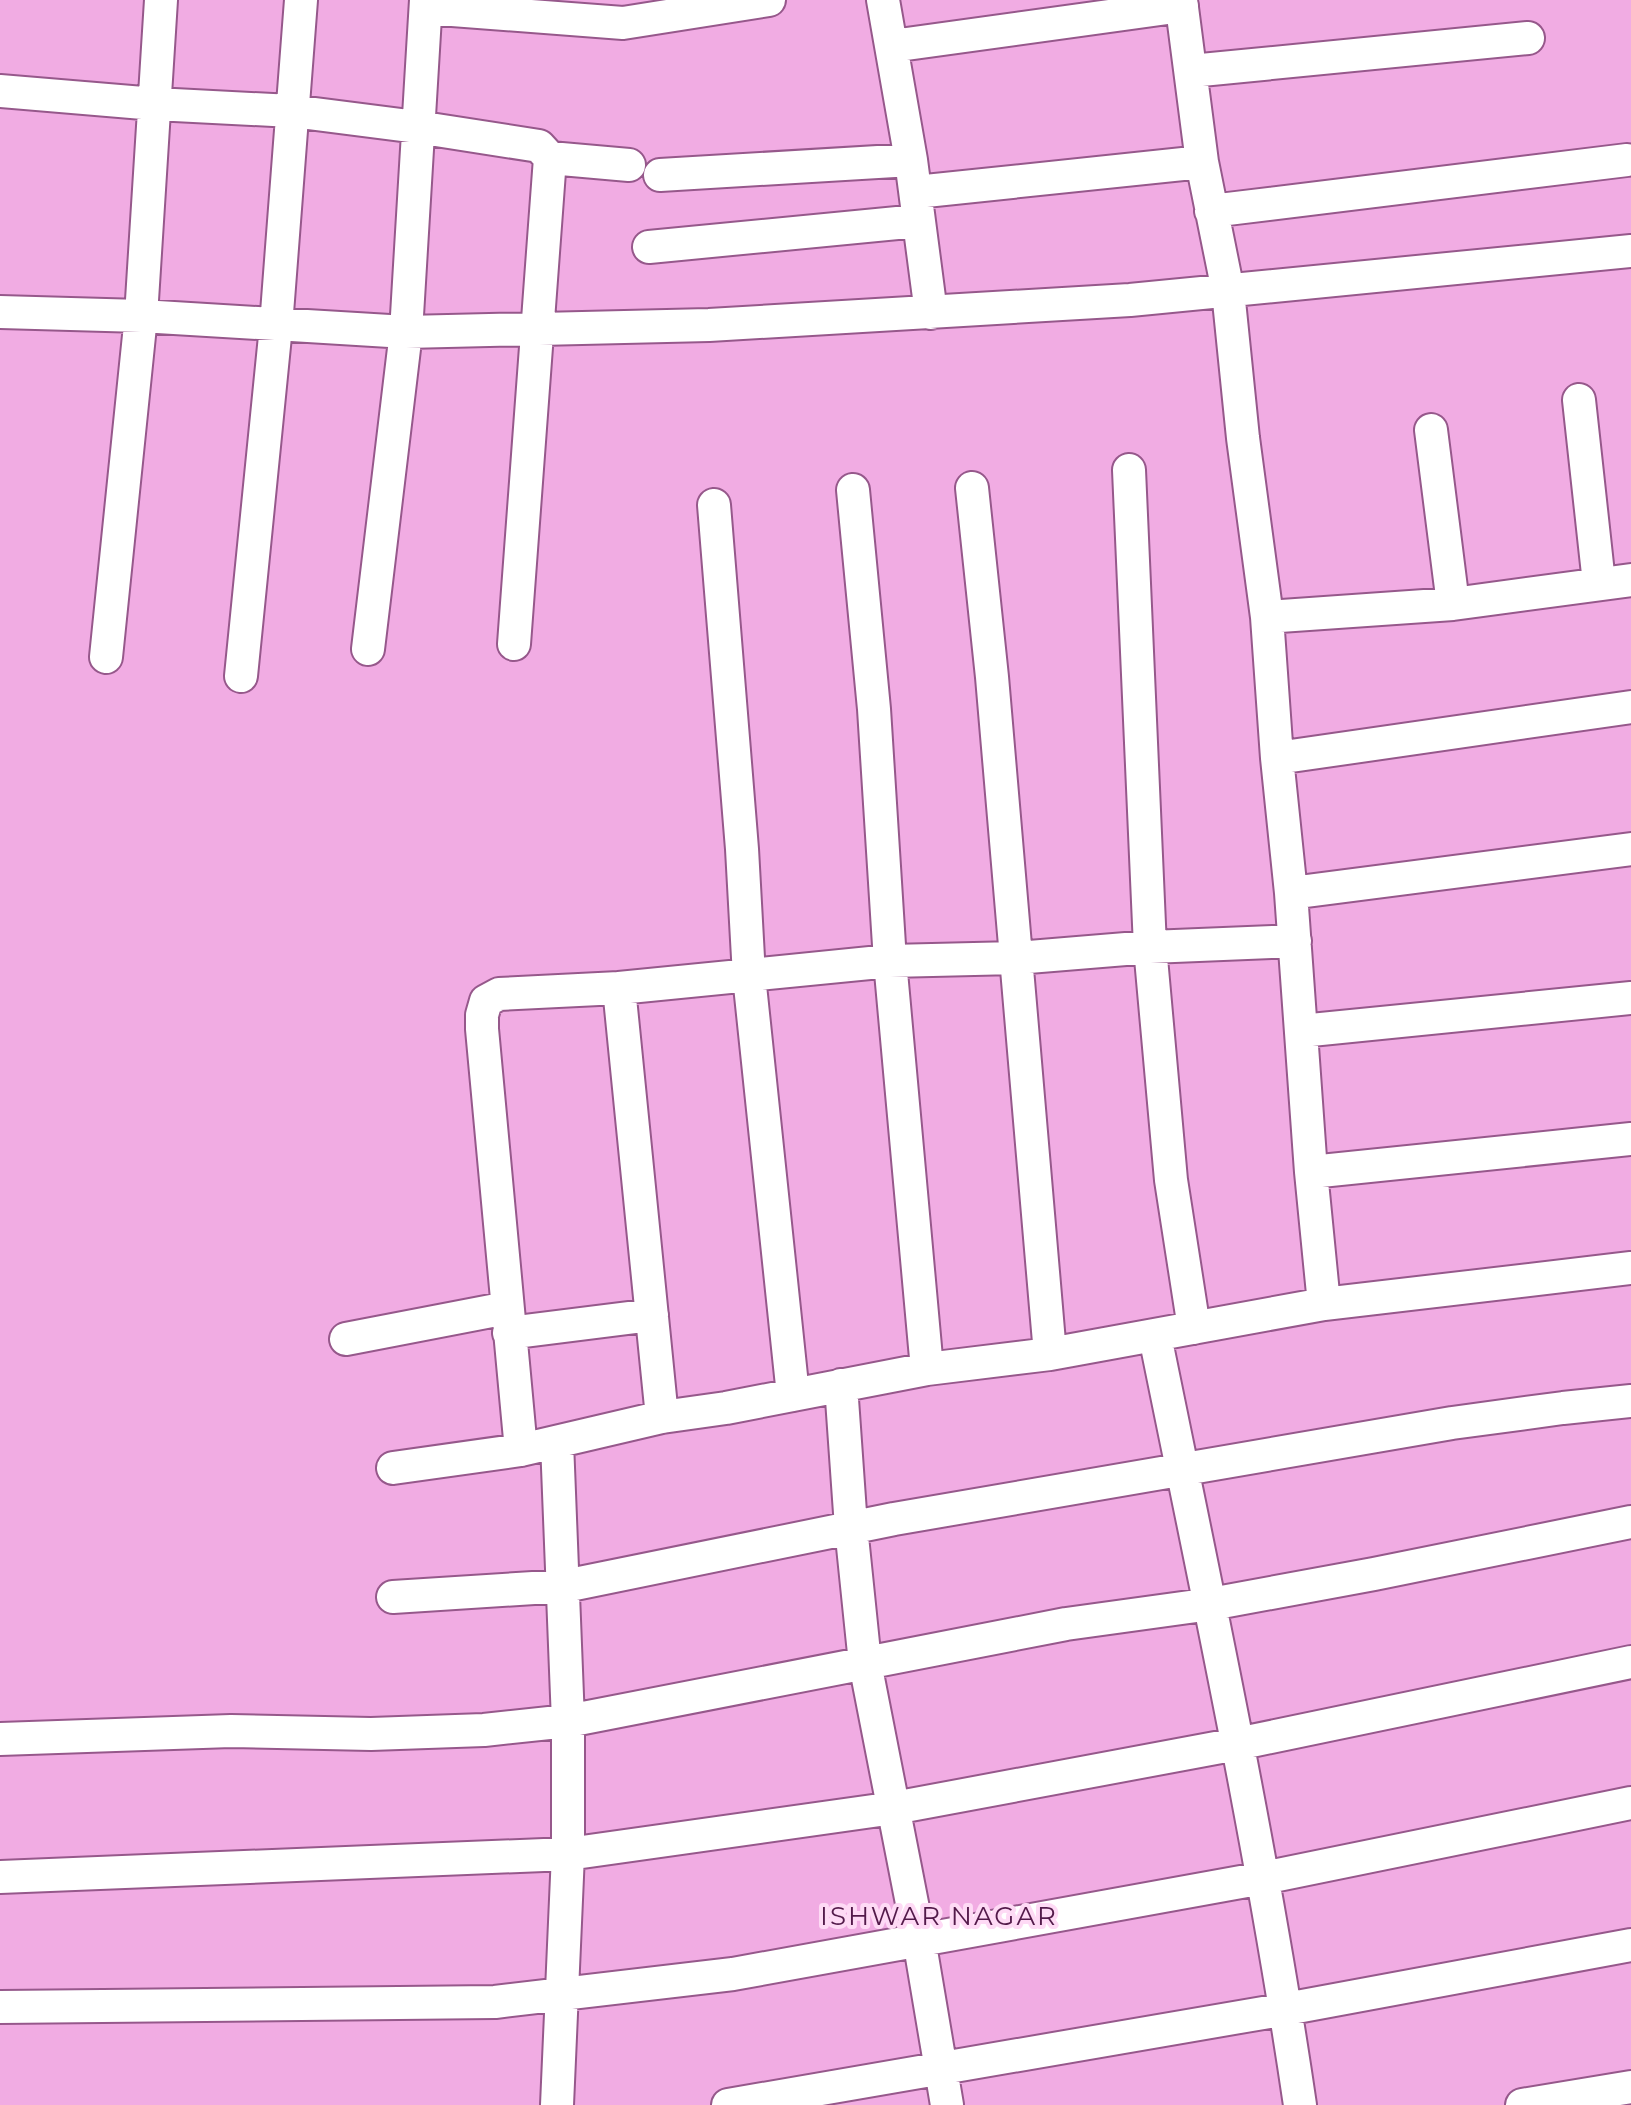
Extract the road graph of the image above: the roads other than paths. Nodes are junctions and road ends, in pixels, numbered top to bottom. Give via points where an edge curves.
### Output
1 (161, 0) edge
2 (301, 0) edge
3 (769, 0) edge
4 (883, 0) edge
5 (1181, 3) edge
6 (426, 4) edge
7 (1528, 38) dead end
8 (892, 46) junction
9 (1191, 71) junction
10 (0, 91) edge
11 (155, 104) junction
12 (292, 111) junction
13 (417, 127) junction
14 (550, 158) junction
15 (911, 160) junction
16 (1627, 160) dead end
17 (1202, 162) junction
18 (629, 165) dead end
19 (660, 175) dead end
20 (917, 207) junction
21 (1211, 211) junction
22 (649, 247) dead end
23 (1631, 251) edge
24 (1228, 291) junction
25 (0, 312) edge
26 (931, 313) junction
27 (141, 316) junction
28 (276, 326) junction
29 (539, 328) junction
30 (406, 332) junction
31 (1579, 400) dead end
32 (1431, 430) dead end
33 (1129, 470) dead end
34 (972, 488) dead end
35 (853, 490) dead end
36 (714, 505) dead end
37 (1631, 580) edge
38 (1599, 583) junction
39 (1453, 604) junction
40 (1267, 617) junction
41 (514, 644) dead end
42 (368, 649) dead end
43 (106, 657) dead end
44 (241, 676) dead end
45 (1631, 707) edge
46 (1277, 758) junction
47 (1631, 849) edge
48 (1291, 893) junction
49 (1295, 941) junction
50 (1150, 947) junction
51 (1016, 958) junction
52 (890, 961) junction
53 (749, 976) junction
54 (619, 988) junction
55 (1631, 998) edge
56 (1301, 1031) junction
57 (1631, 1139) edge
58 (1311, 1172) junction
59 (1631, 1268) edge
60 (1324, 1304) junction
61 (652, 1315) junction
62 (508, 1320) junction
63 (1194, 1328) junction
64 (1155, 1336) junction
65 (346, 1339) dead end
66 (1050, 1354) junction
67 (927, 1369) junction
68 (841, 1385) junction
69 (793, 1395) junction
70 (1631, 1401) edge
71 (662, 1417) junction
72 (557, 1442) junction
73 (521, 1450) junction
74 (393, 1468) dead end
75 (1182, 1470) junction
76 (1631, 1522) edge
77 (851, 1527) junction
78 (565, 1586) junction
79 (393, 1597) dead end
80 (1211, 1604) junction
81 (1631, 1662) edge
82 (865, 1663) junction
83 (568, 1721) junction
84 (0, 1739) edge
85 (1237, 1744) junction
86 (1631, 1803) edge
87 (894, 1808) junction
88 (568, 1854) junction
89 (0, 1877) edge
90 (1263, 1878) junction
91 (919, 1939) junction
92 (1631, 1945) edge
93 (561, 1994) junction
94 (0, 2007) edge
95 (1286, 2009) junction
96 (942, 2070) junction
97 (1631, 2087) edge
98 (557, 2105) edge
99 (728, 2105) edge
100 (947, 2105) edge
101 (1300, 2105) edge
102 (1522, 2105) edge

1 - 11 street
2 - 12 street
3 - 6 street via 623,23
4 - 8 street
5 - 8 street
5 - 9 street
6 - 13 street
7 - 9 street
8 - 15 street
9 - 17 street
10 - 11 street
11 - 12 street
11 - 27 street
12 - 13 street
12 - 28 street
13 - 14 street via 539,146
13 - 30 street
14 - 18 street
14 - 29 street
15 - 19 street
15 - 20 street
16 - 21 street
17 - 20 street
17 - 21 street
20 - 22 street
20 - 26 street
21 - 24 street
23 - 24 street
24 - 26 street
24 - 40 street
25 - 27 street
26 - 29 street
27 - 28 street
27 - 43 street
28 - 30 street
28 - 44 street
29 - 30 street
29 - 41 street
30 - 42 street
31 - 38 street
32 - 39 street
33 - 50 street
34 - 51 street
35 - 52 street
36 - 53 street
37 - 38 street
38 - 39 street
39 - 40 street
40 - 46 street
45 - 46 street
46 - 48 street
47 - 48 street
48 - 49 street
49 - 50 street
49 - 56 street
50 - 51 street
50 - 63 street via 1171,1180
51 - 52 street
51 - 66 street
52 - 53 street
52 - 67 street
53 - 54 street
53 - 69 street
54 - 61 street
54 - 62 street via 499,994 486,1001 482,1029
55 - 56 street
56 - 58 street
57 - 58 street
58 - 60 street
59 - 60 street
60 - 63 street
61 - 62 street
61 - 71 street
62 - 65 street
62 - 73 street
63 - 64 street
64 - 66 street
64 - 75 street
66 - 67 street
67 - 68 street
68 - 69 street
68 - 77 street
69 - 71 street
70 - 75 street via 1452,1423
71 - 72 street
72 - 73 street
72 - 78 street
73 - 74 street
75 - 77 street
75 - 80 street
76 - 80 street
77 - 78 street
77 - 82 street
78 - 79 street
78 - 83 street
80 - 82 street via 1066,1624
80 - 85 street
81 - 85 street
82 - 83 street
82 - 87 street
83 - 84 street via 399,1733 231,1731
83 - 88 street
85 - 87 street
85 - 90 street
86 - 90 street
87 - 88 street
87 - 91 street
88 - 89 street
88 - 93 street
90 - 91 street
90 - 95 street
91 - 93 street via 733,1974
91 - 96 street
92 - 95 street
93 - 94 street via 495,2002
93 - 98 street
95 - 96 street
95 - 101 street
96 - 99 street
96 - 100 street
97 - 102 street

